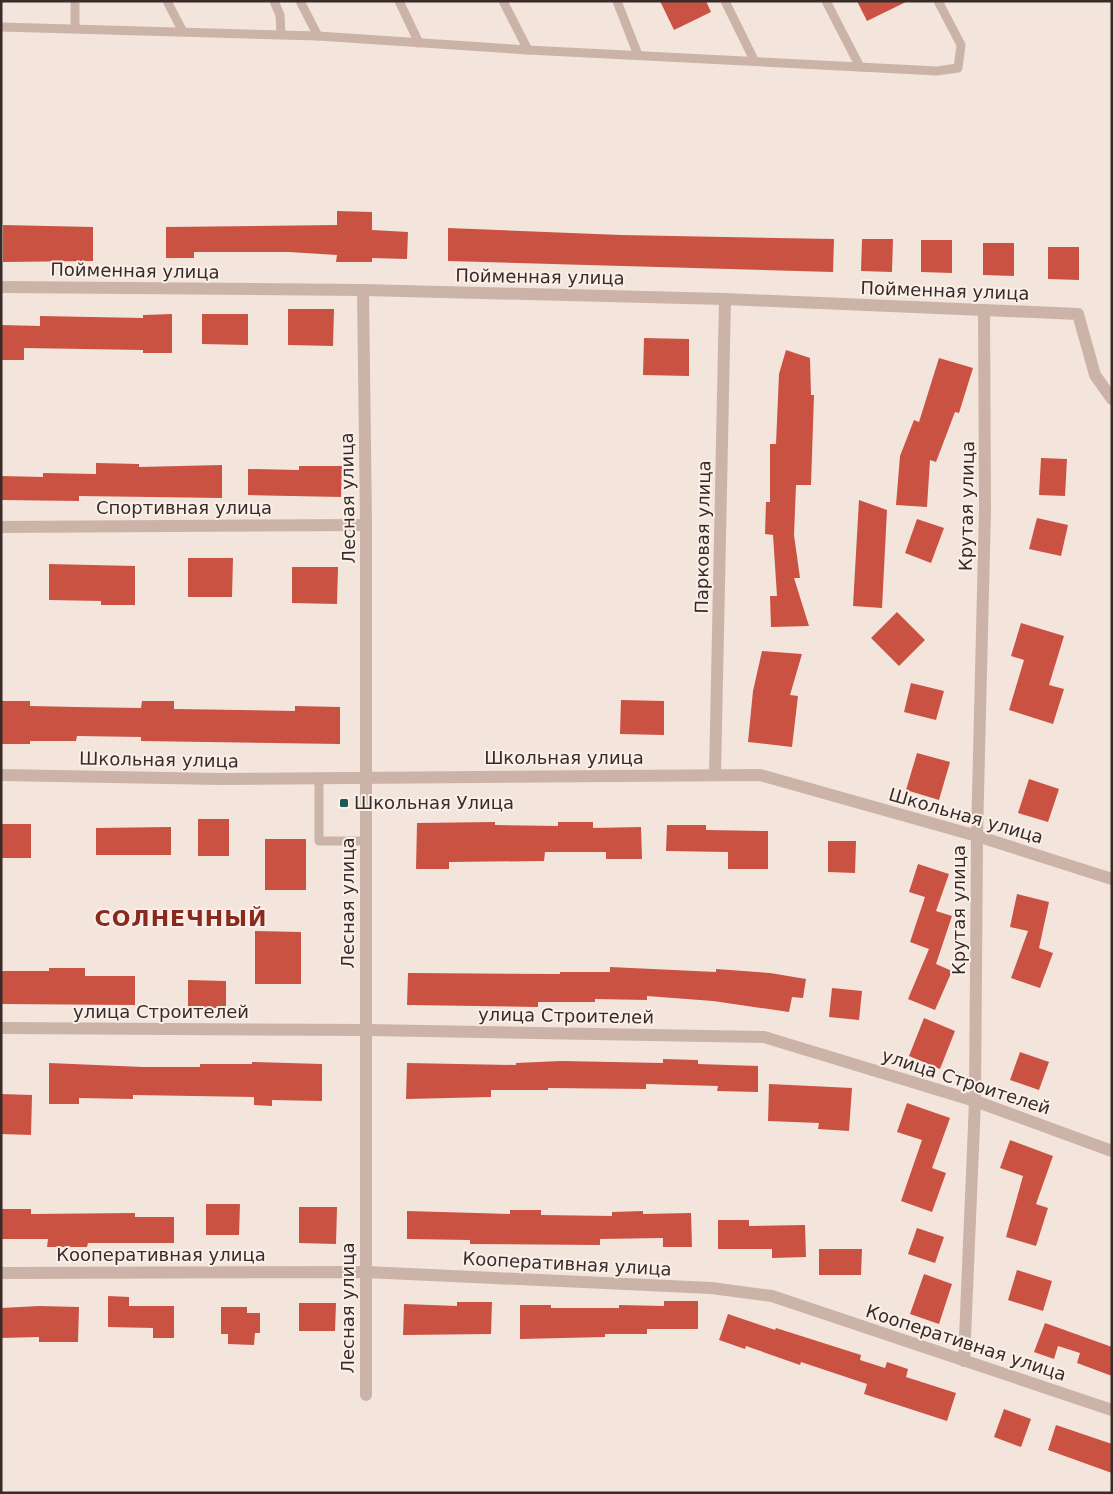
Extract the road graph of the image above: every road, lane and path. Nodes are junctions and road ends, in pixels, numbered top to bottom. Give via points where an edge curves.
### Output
1 (75, 1) edge
2 (167, 1) edge
3 (274, 1) edge
4 (300, 1) edge
5 (399, 1) edge
6 (503, 1) edge
7 (725, 1) edge
8 (826, 1) edge
9 (938, 1) edge
10 (617, 3) edge
11 (1, 27) edge
12 (75, 28) junction
13 (182, 30) junction
14 (282, 34) junction
15 (318, 36) junction
16 (419, 42) junction
17 (528, 50) junction
18 (638, 55) junction
19 (754, 60) junction
20 (860, 67) junction
21 (1, 287) edge
22 (363, 290) junction
23 (725, 299) junction
24 (984, 310) junction
25 (1112, 399) edge
26 (366, 525) junction
27 (1, 526) edge
28 (1, 775) edge
29 (715, 775) junction
30 (319, 777) junction
31 (366, 777) junction
32 (977, 836) junction
33 (366, 841) junction
34 (1112, 879) edge
35 (1, 1028) edge
36 (366, 1030) junction
37 (975, 1101) junction
38 (1112, 1151) edge
39 (1, 1272) edge
40 (366, 1272) junction
41 (964, 1361) junction
42 (366, 1395) dead end
43 (1112, 1410) edge

1 - 12 lane
2 - 13 lane
3 - 14 lane via 280,15
4 - 15 lane
5 - 16 lane
6 - 17 lane
7 - 19 lane
8 - 20 lane
9 - 20 lane via 960,45 958,68 937,71
10 - 18 lane
11 - 12 lane
12 - 13 lane
13 - 14 lane
14 - 15 lane
15 - 16 lane
16 - 17 lane
17 - 18 lane
18 - 19 lane
19 - 20 lane
21 - 22 street, Пойменная улица
22 - 23 street, Пойменная улица
22 - 26 street, Лесная улица
23 - 24 street, Пойменная улица
23 - 29 street, Парковая улица
24 - 25 street, Пойменная улица via 1078,314 1095,375
24 - 32 street, Крутая улица via 985,508
26 - 27 street, Спортивная улица
26 - 31 street, Лесная улица
28 - 30 street, Школьная улица via 221,779
29 - 31 street, Школьная улица
29 - 32 street, Школьная улица via 760,775
30 - 31 street, Школьная улица
30 - 33 lane via 319,841
31 - 33 street, Лесная улица
32 - 34 street, Школьная улица
32 - 37 street, Крутая улица
33 - 36 street, Лесная улица
35 - 36 street, улица Строителей
36 - 37 street, улица Строителей via 764,1037
36 - 40 street, Лесная улица
37 - 38 street, улица Строителей
37 - 41 street, Крутая улица
39 - 40 street, Кооперативная улица
40 - 41 street, Кооперативная улица via 710,1288 772,1296
40 - 42 street, Лесная улица
41 - 43 street, Кооперативная улица

